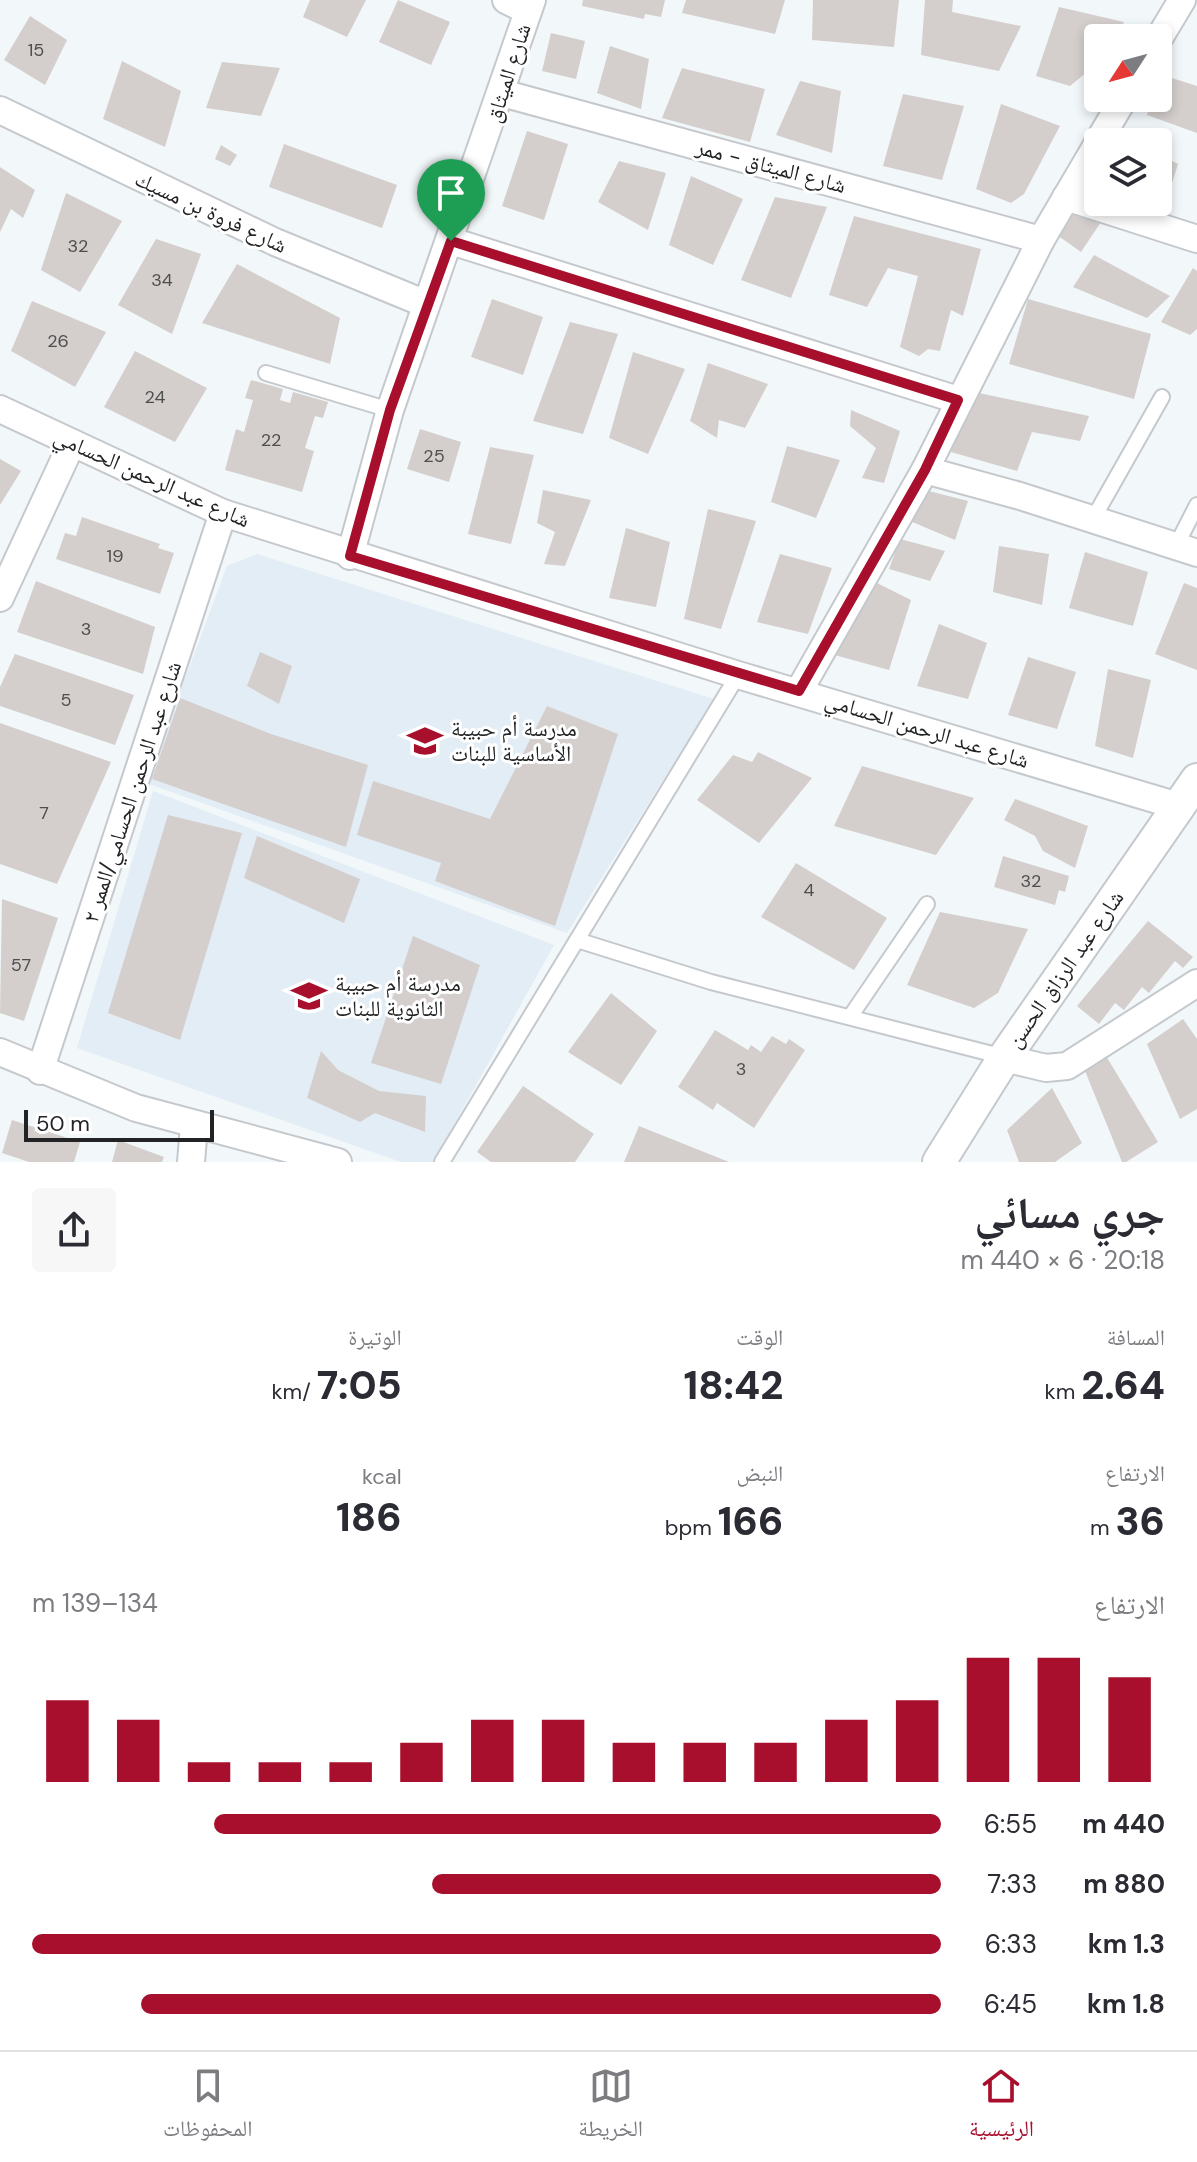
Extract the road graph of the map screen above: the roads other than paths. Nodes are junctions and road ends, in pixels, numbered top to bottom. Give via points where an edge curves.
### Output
1 (1174, 1) edge
2 (522, 4) edge
3 (1165, 24) edge
4 (502, 93) junction
5 (0, 110) edge
6 (1084, 166) edge
7 (1066, 197) junction
8 (1197, 239) edge
9 (1041, 240) junction
10 (451, 241) junction
11 (426, 304) junction
12 (266, 373) dead end
13 (1162, 397) dead end
14 (958, 400) junction
15 (0, 409) edge
16 (390, 410) junction
17 (72, 443) junction
18 (925, 470) junction
19 (1197, 505) edge
20 (223, 513) junction
21 (1093, 519) junction
22 (1186, 549) edge
23 (350, 556) junction
24 (0, 598) edge
25 (738, 675) junction
26 (799, 691) junction
27 (1197, 780) edge
28 (1178, 806) junction
29 (927, 904) dead end
30 (577, 940) junction
31 (1197, 983) edge
32 (850, 1017) junction
33 (0, 1052) edge
34 (1004, 1058) junction
35 (40, 1071) junction
36 (194, 1126) junction
37 (289, 1156) edge
38 (191, 1162) edge
39 (338, 1162) edge
40 (442, 1162) edge
41 (939, 1162) edge

1 - 3 street
2 - 4 street, شارع الميثاق
4 - 9 street, شارع الميثاق - ممر
4 - 10 street, شارع الميثاق
5 - 11 street, شارع فروة بن مسيك via 275,242
6 - 7 street
7 - 8 street
7 - 9 street
9 - 14 street
10 - 11 street, شارع الميثاق
10 - 14 street
11 - 16 street, شارع الميثاق
12 - 16 lane
13 - 21 lane
14 - 18 street
15 - 17 street, شارع عبد الرحمن الحسامي
16 - 23 street, شارع الميثاق
17 - 20 street, شارع عبد الرحمن الحسامي
17 - 24 street
18 - 21 street
18 - 26 street
19 - 22 lane
20 - 23 street, شارع عبد الرحمن الحسامي
20 - 35 street, شارع عبد الرحمن الحسامي/الممر ٢
21 - 22 street
23 - 25 street, شارع عبد الرحمن الحسامي
25 - 26 street, شارع عبد الرحمن الحسامي
25 - 30 lane
26 - 28 street, شارع عبد الرحمن الحسامي
27 - 28 street, شارع عبد الرزاق الحسن
28 - 34 street, شارع عبد الرزاق الحسن
29 - 32 lane
30 - 32 lane via 711,982
30 - 40 lane
31 - 34 street via 1067,1066 1046,1068
32 - 34 lane
33 - 35 street
34 - 41 street, شارع عبد الرزاق الحسن
35 - 36 street
36 - 37 street
36 - 38 street
37 - 39 street

